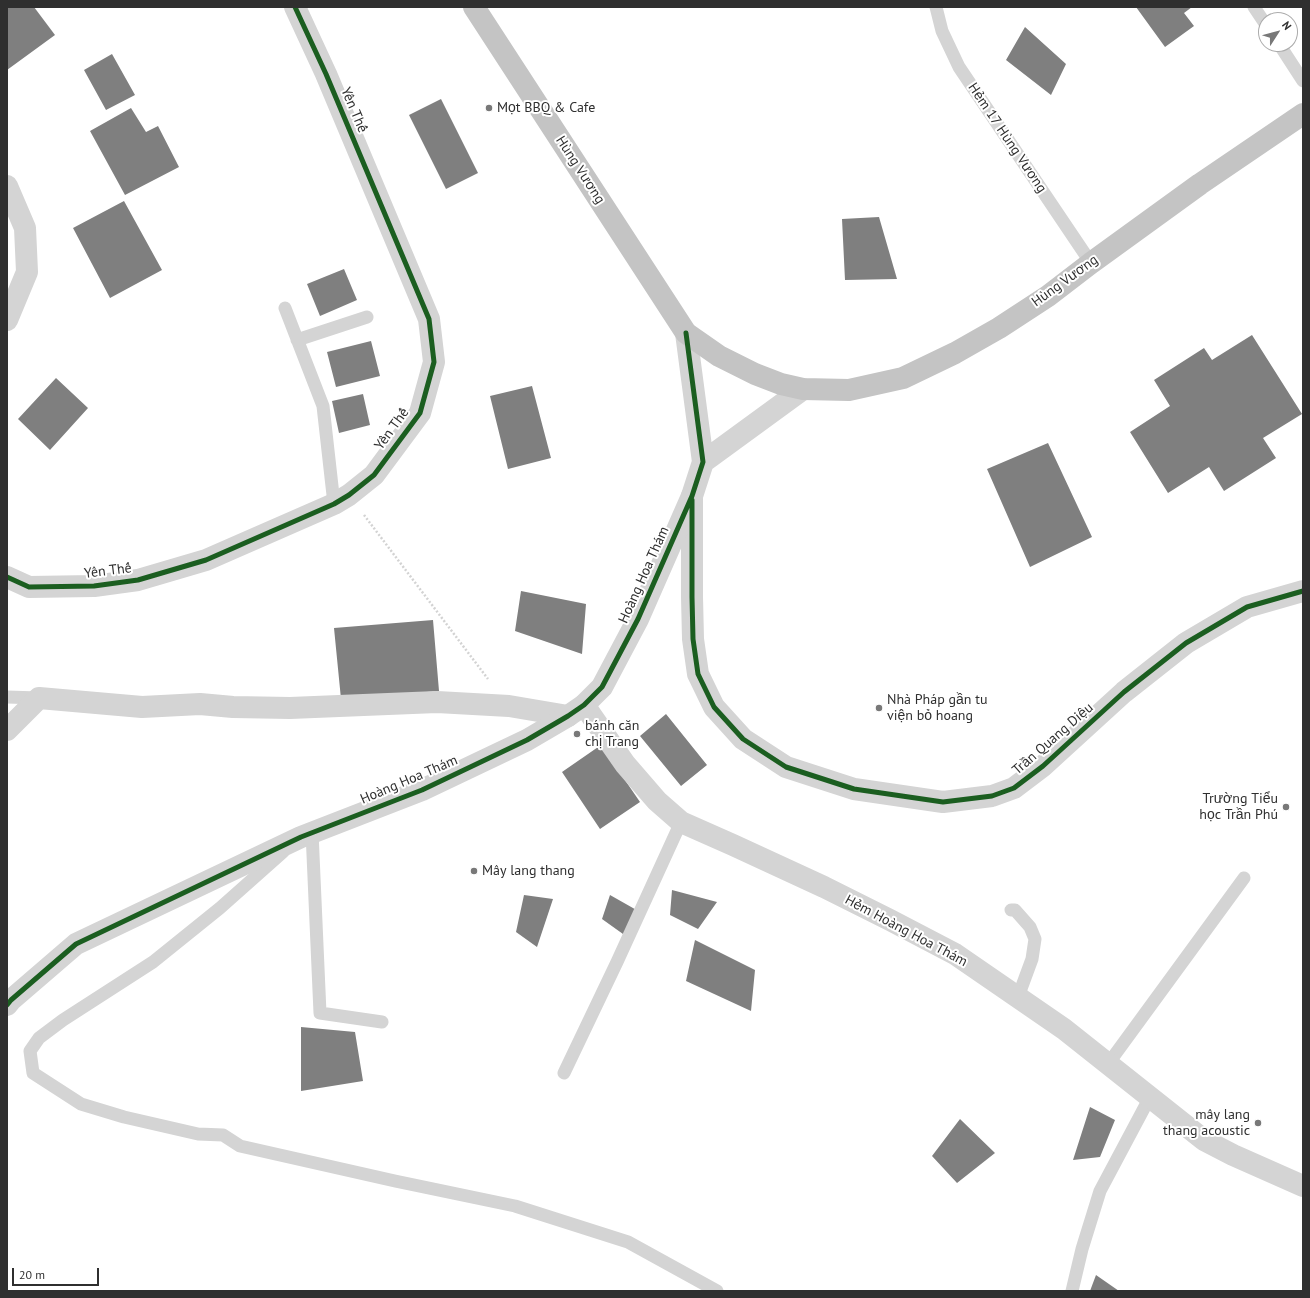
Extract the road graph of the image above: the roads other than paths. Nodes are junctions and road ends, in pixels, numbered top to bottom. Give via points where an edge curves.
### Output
1 (295, 7) edge
2 (474, 7) edge
3 (936, 7) edge
4 (1284, 52) edge
5 (1303, 81) edge
6 (1303, 114) edge
7 (7, 186) edge
8 (1091, 263) junction
9 (285, 308) dead end
10 (367, 317) dead end
11 (7, 320) edge
12 (686, 333) junction
13 (297, 340) junction
14 (803, 389) junction
15 (703, 462) junction
16 (692, 496) junction
17 (341, 499) junction
18 (7, 577) edge
19 (1303, 591) edge
20 (7, 697) edge
21 (39, 698) junction
22 (576, 711) junction
23 (7, 730) edge
24 (681, 822) junction
25 (306, 835) junction
26 (1244, 878) dead end
27 (1011, 910) dead end
28 (1018, 998) junction
29 (7, 1005) edge
30 (382, 1022) dead end
31 (1108, 1064) junction
32 (564, 1073) dead end
33 (1150, 1097) junction
34 (1303, 1186) edge
35 (717, 1291) edge
36 (1072, 1291) edge

1 - 17 street, Yên Thế via 326,74 429,319 434,362 420,413 374,474
2 - 12 highway, Hùng Vương
3 - 8 lane, Hẻm 17 Hùng Vương via 942,30 959,66
4 - 5 lane
6 - 8 highway, Hùng Vương
7 - 11 street via 25,228 27,272
8 - 14 highway, Hùng Vương via 1048,296 999,328 903,378 849,390
9 - 13 lane
10 - 13 lane
12 - 14 highway, Hùng Vương via 719,356 755,374
12 - 15 street
13 - 17 lane via 323,406
14 - 15 street
15 - 16 street, Hoàng Hoa Thám
16 - 19 street, Trần Quang Diệu via 693,639 698,674 714,707 742,739 786,767 854,789 943,802 992,796 1014,788 1043,766 1124,692 1186,643 1247,607
16 - 22 street, Hoàng Hoa Thám via 638,619 602,687
17 - 18 street, Yên Thế via 206,560 138,580 94,586 29,587
20 - 21 lane
21 - 22 street via 142,706 200,704 290,708 437,702
21 - 23 street
22 - 24 street, Hẻm Hoàng Hoa Thám via 657,801
22 - 25 street, Hoàng Hoa Thám via 526,740 422,790
24 - 28 street, Hẻm Hoàng Hoa Thám via 890,920 954,954
24 - 32 lane
25 - 29 street, Hoàng Hoa Thám via 76,944
25 - 30 lane via 320,1013
25 - 35 lane via 153,962 39,1038 30,1051 33,1072 81,1104 124,1117 198,1134 223,1135 240,1146 515,1206 628,1242
26 - 31 lane
27 - 28 lane via 1015,910 1030,927 1035,939 1032,959
28 - 31 street, Hẻm Hoàng Hoa Thám via 1064,1029
31 - 33 street, Hẻm Hoàng Hoa Thám
33 - 34 street, Hẻm Hoàng Hoa Thám via 1204,1140
33 - 36 lane via 1100,1191

